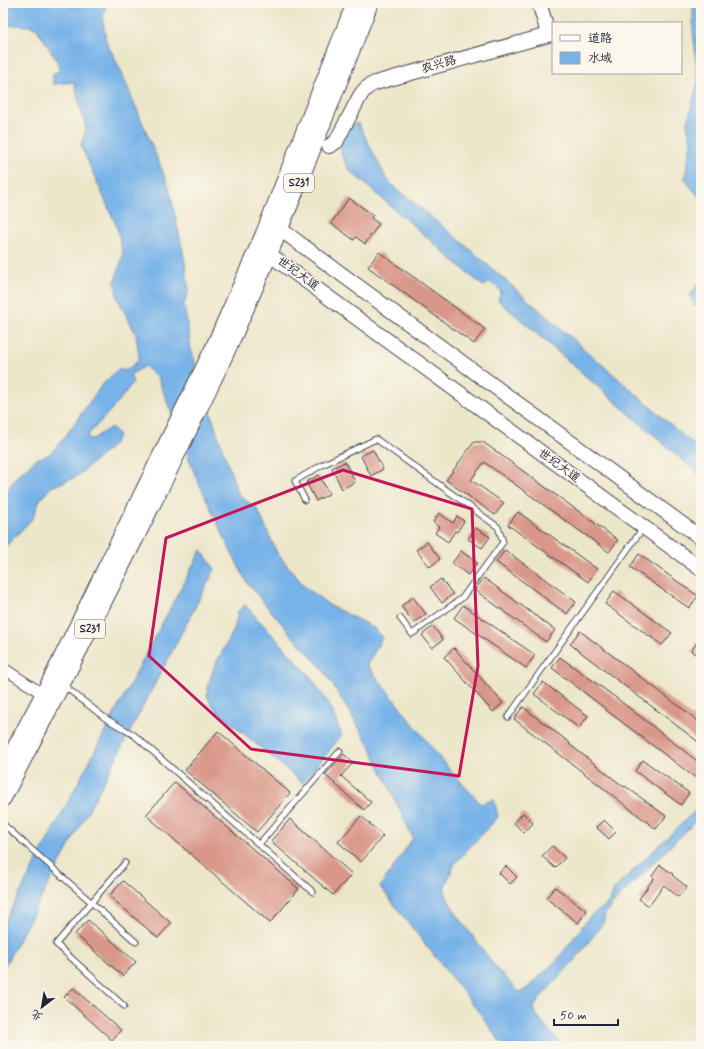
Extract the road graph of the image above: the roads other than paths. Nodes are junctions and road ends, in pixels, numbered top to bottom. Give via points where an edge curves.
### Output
1 (355, 3) edge
2 (370, 3) edge
3 (538, 3) edge
4 (329, 146) dead end
5 (280, 229) junction
6 (262, 236) junction
7 (270, 254) junction
8 (305, 500) dead end
9 (643, 527) junction
10 (701, 538) edge
11 (701, 569) edge
12 (400, 618) dead end
13 (3, 668) edge
14 (62, 685) junction
15 (43, 694) junction
16 (508, 717) dead end
17 (340, 751) dead end
18 (3, 771) edge
19 (3, 798) edge
20 (3, 824) edge
21 (259, 844) junction
22 (125, 863) dead end
23 (313, 892) dead end
24 (92, 902) junction
25 (136, 942) dead end
26 (124, 1006) dead end

1 - 6 main road, S231
2 - 5 main road, S231
3 - 4 main road, 农兴路 via 548,35 368,86 360,96 340,136
5 - 6 main road
5 - 7 main road, S231
5 - 10 main road, 世纪大道
6 - 7 main road, 世纪大道
6 - 15 main road, S231 via 214,347
7 - 9 main road, 世纪大道
7 - 14 main road, S231 via 175,459
8 - 12 lane via 295,481 322,464 376,439 498,527 503,542 462,598 412,634
9 - 11 main road, 世纪大道
9 - 16 lane
13 - 15 street
14 - 19 main road, S231
14 - 21 lane via 105,718 134,735
15 - 18 main road, S231
17 - 21 lane
20 - 24 lane
21 - 23 lane
22 - 24 lane
24 - 25 lane
24 - 26 lane via 56,944

